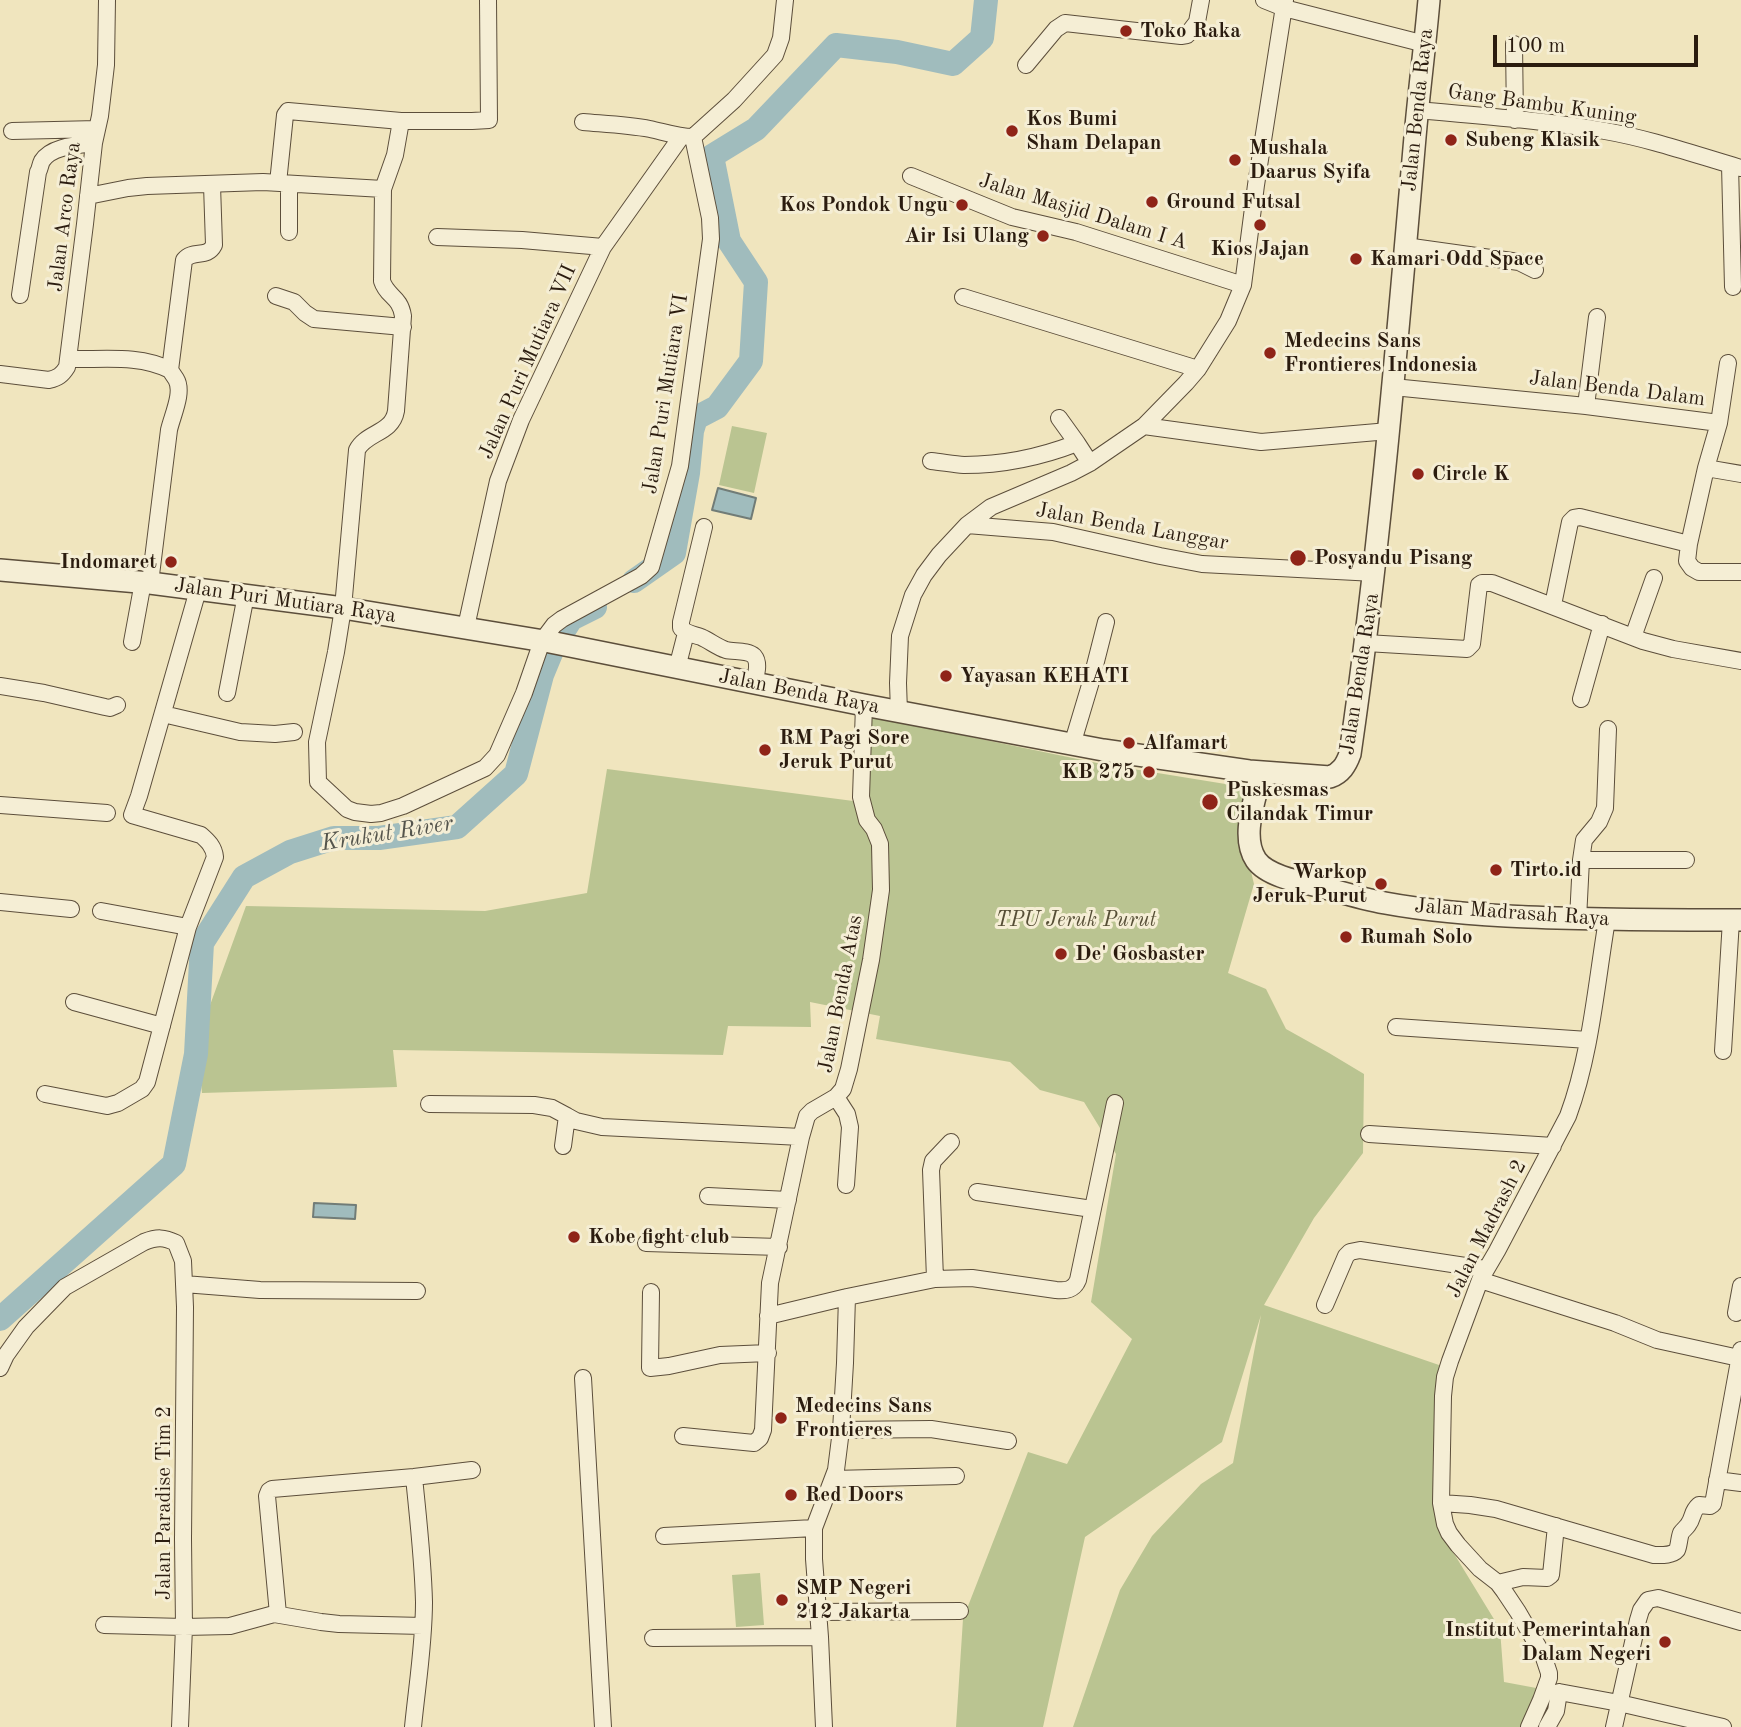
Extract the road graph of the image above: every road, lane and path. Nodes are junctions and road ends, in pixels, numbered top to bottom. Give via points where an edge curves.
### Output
1 (107, 0) edge
2 (488, 0) edge
3 (785, 0) edge
4 (1201, 0) edge
5 (1264, 0) edge
6 (1429, 0) edge
7 (1285, 4) edge
8 (1425, 44) junction
9 (1514, 44) dead end
10 (1026, 65) dead end
11 (1417, 110) junction
12 (1515, 120) junction
13 (401, 121) junction
14 (583, 122) dead end
15 (12, 131) dead end
16 (95, 136) junction
17 (687, 137) junction
18 (1735, 166) edge
19 (911, 176) dead end
20 (284, 183) junction
21 (212, 185) junction
22 (383, 188) junction
23 (88, 195) junction
24 (289, 232) dead end
25 (437, 237) dead end
26 (1405, 246) junction
27 (603, 247) junction
28 (1535, 270) dead end
29 (1243, 285) junction
30 (1733, 287) dead end
31 (20, 295) dead end
32 (276, 296) dead end
33 (963, 297) dead end
34 (1597, 317) dead end
35 (403, 327) junction
36 (68, 359) junction
37 (1728, 363) dead end
38 (1198, 369) junction
39 (170, 370) junction
40 (0, 374) edge
41 (1394, 387) junction
42 (1586, 406) junction
43 (1059, 418) dead end
44 (1719, 423) junction
45 (1144, 426) junction
46 (1389, 431) junction
47 (1077, 443) junction
48 (931, 461) dead end
49 (1090, 463) junction
50 (1706, 468) junction
51 (1741, 474) edge
52 (967, 525) junction
53 (704, 527) dead end
54 (1689, 544) junction
55 (0, 570) edge
56 (1741, 572) edge
57 (1375, 573) junction
58 (1654, 578) dead end
59 (146, 582) junction
60 (198, 590) junction
61 (246, 595) junction
62 (1553, 605) junction
63 (343, 608) junction
64 (1106, 622) dead end
65 (1602, 624) junction
66 (466, 627) junction
67 (686, 634) junction
68 (1630, 635) junction
69 (132, 642) dead end
70 (553, 643) junction
71 (1366, 643) junction
72 (1741, 661) edge
73 (677, 668) junction
74 (754, 683) junction
75 (0, 686) edge
76 (227, 693) dead end
77 (1581, 699) dead end
78 (117, 705) dead end
79 (864, 705) junction
80 (899, 712) junction
81 (163, 713) junction
82 (1608, 729) dead end
83 (294, 732) dead end
84 (1072, 745) junction
85 (1261, 772) junction
86 (0, 805) edge
87 (107, 813) dead end
88 (1581, 860) junction
89 (1686, 860) dead end
90 (0, 902) edge
91 (71, 909) dead end
92 (101, 911) dead end
93 (1578, 919) junction
94 (1607, 920) junction
95 (1736, 920) edge
96 (188, 926) junction
97 (74, 1002) dead end
98 (162, 1026) junction
99 (1396, 1027) dead end
100 (1588, 1040) junction
101 (1723, 1051) dead end
102 (45, 1094) dead end
103 (836, 1097) junction
104 (1115, 1103) dead end
105 (429, 1104) dead end
106 (567, 1116) junction
107 (1368, 1135) dead end
108 (801, 1136) junction
109 (951, 1142) dead end
110 (563, 1146) dead end
111 (1553, 1146) junction
112 (846, 1185) dead end
113 (978, 1192) dead end
114 (708, 1196) dead end
115 (788, 1200) junction
116 (1092, 1209) junction
117 (646, 1243) dead end
118 (779, 1247) junction
119 (1483, 1274) junction
120 (935, 1279) junction
121 (184, 1284) junction
122 (1741, 1286) edge
123 (417, 1291) dead end
124 (651, 1292) dead end
125 (848, 1297) junction
126 (1325, 1305) dead end
127 (1736, 1313) dead end
128 (768, 1316) junction
129 (768, 1353) junction
130 (2, 1354) edge
131 (1740, 1354) edge
132 (583, 1378) dead end
133 (841, 1430) junction
134 (683, 1436) dead end
135 (1008, 1441) dead end
136 (472, 1470) dead end
137 (956, 1476) dead end
138 (414, 1477) junction
139 (833, 1479) junction
140 (1717, 1480) junction
141 (1741, 1483) edge
142 (1441, 1503) junction
143 (1556, 1527) junction
144 (814, 1528) junction
145 (664, 1535) dead end
146 (1498, 1583) junction
147 (960, 1611) dead end
148 (818, 1612) junction
149 (278, 1614) junction
150 (1741, 1622) edge
151 (104, 1625) dead end
152 (423, 1626) junction
153 (184, 1627) junction
154 (820, 1637) junction
155 (653, 1638) dead end
156 (1619, 1703) junction
157 (180, 1727) edge
158 (413, 1727) edge
159 (603, 1727) edge
160 (824, 1727) edge
161 (1529, 1727) edge
162 (1547, 1727) edge
163 (1614, 1727) edge
164 (1723, 1727) edge

1 - 16 street, Jalan Arco Raya via 107,49
2 - 13 street via 489,120
3 - 17 street, Jalan Puri Mutiara VII via 775,55 734,100
4 - 10 street via 1198,18 1187,35 1062,24
5 - 7 street
6 - 8 street, Jalan Benda Raya
7 - 8 street
7 - 29 street
8 - 11 street, Jalan Benda Raya
9 - 12 street
11 - 12 street, Gang Bambu Kuning
11 - 26 street, Jalan Benda Raya
12 - 18 street, Gang Bambu Kuning via 1626,135
13 - 20 street via 288,111
13 - 22 street via 396,155
14 - 17 street
15 - 16 street
16 - 23 street, Jalan Arco Raya
16 - 31 street via 43,160
17 - 27 street, Jalan Puri Mutiara VII
17 - 70 street, Jalan Puri Mutiara VI via 710,218 711,239 680,466 647,571 554,625
18 - 30 street
19 - 29 street, Jalan Masjid Dalam I A via 1012,217 1076,232
20 - 21 street
20 - 22 street
20 - 24 street
21 - 23 street via 128,188
21 - 39 street via 214,245 208,252 184,260
22 - 35 street via 382,281 399,300
23 - 36 street, Jalan Arco Raya
25 - 27 street
26 - 28 street via 1519,262
26 - 41 street, Jalan Benda Raya
27 - 66 street, Jalan Puri Mutiara VII via 521,420 502,471
29 - 38 street via 1228,321
32 - 35 street via 295,302 314,319
33 - 38 street
34 - 42 street
35 - 63 street via 395,417 357,450
36 - 39 street via 146,361
36 - 40 street via 56,379
37 - 44 street
38 - 45 street
39 - 59 street via 178,381 178,401 169,430
41 - 42 street, Jalan Benda Dalam
41 - 46 street, Jalan Benda Raya
42 - 44 street, Jalan Benda Dalam
43 - 47 street
44 - 50 street, Jalan Benda Dalam
45 - 46 street via 1261,442
45 - 49 street
46 - 57 street, Jalan Benda Raya
47 - 48 street via 1006,461 962,465
47 - 49 street
49 - 52 street via 991,507
50 - 51 street
50 - 54 street, Jalan Benda Dalam
52 - 57 street, Jalan Benda Langgar via 1053,532 1202,564
52 - 80 street via 939,555 913,595 900,636
53 - 67 street via 681,622
54 - 56 street via 1687,561 1695,570
54 - 62 street via 1574,518
55 - 59 street, Jalan Puri Mutiara Raya
57 - 71 street, Jalan Benda Raya
58 - 68 street
59 - 60 street, Jalan Puri Mutiara Raya
59 - 69 street
60 - 61 street, Jalan Puri Mutiara Raya
60 - 81 street
61 - 63 street, Jalan Puri Mutiara Raya
61 - 76 street
62 - 65 street
62 - 71 street via 1482,583 1472,644 1467,649
63 - 66 street, Jalan Puri Mutiara Raya
63 - 70 street via 317,742 316,775 347,809 363,813 381,813 485,768 497,755 524,692
64 - 84 street
65 - 68 street
65 - 77 street
66 - 70 street, Jalan Puri Mutiara Raya
67 - 73 street
67 - 74 street via 727,650 751,653 757,667
68 - 72 street via 1660,646
70 - 73 street, Jalan Benda Raya
71 - 85 street, Jalan Benda Raya via 1350,754 1340,772 1324,778
73 - 74 street, Jalan Benda Raya
74 - 79 street, Jalan Benda Raya
75 - 78 street via 105,708
79 - 80 street, Jalan Benda Raya
79 - 103 street, Jalan Benda Atas via 861,797 880,844 881,890 849,1069
80 - 84 street, Jalan Benda Raya
81 - 83 street via 240,732
81 - 96 street via 132,815 201,835 214,850
82 - 88 street via 1605,808 1584,840
84 - 85 street, Jalan Benda Raya
85 - 93 street, Jalan Madrasah Raya via 1248,831 1256,860 1271,872 1384,903 1467,914
86 - 87 street
88 - 89 street
88 - 93 street
90 - 91 street
92 - 96 street
93 - 94 street, Jalan Madrasah Raya
94 - 95 street, Jalan Madrasah Raya
94 - 100 street, Jalan Madrash 2
95 - 101 street
96 - 98 street
97 - 98 street
98 - 102 street via 147,1082 118,1103 107,1106
99 - 100 street
100 - 111 street, Jalan Madrash 2 via 1576,1095
103 - 108 street, Jalan Benda Atas via 807,1116
103 - 112 street via 850,1127
104 - 116 street
105 - 106 street via 534,1105
106 - 108 street via 602,1127
106 - 110 street
107 - 111 street
108 - 115 street, Jalan Benda Atas
109 - 120 street via 933,1161 931,1170
111 - 119 street, Jalan Madrash 2
113 - 116 street
114 - 115 street
115 - 118 street, Jalan Benda Atas
116 - 120 street via 1078,1280 1066,1291 972,1278
117 - 118 street
118 - 128 street, Jalan Benda Atas
119 - 126 street via 1360,1250 1346,1256
119 - 131 street via 1657,1340
119 - 142 street, Jalan Madrash 2 via 1445,1377
120 - 125 street
121 - 123 street via 260,1290
121 - 130 street, Jalan Paradise Tim 2 via 176,1243 157,1237 65,1287
121 - 153 street, Jalan Paradise Tim 2
122 - 127 street
124 - 129 street via 650,1368 720,1355
125 - 128 street
125 - 133 street
128 - 129 street, Jalan Benda Atas
129 - 134 street, Jalan Benda Atas via 763,1430 758,1442
131 - 140 street
132 - 159 street
133 - 135 street via 931,1429
133 - 139 street
136 - 138 street
137 - 139 street
138 - 149 street via 269,1491
138 - 152 street
139 - 144 street
140 - 141 street
140 - 143 street via 1713,1504 1692,1511 1677,1550 1664,1555
142 - 143 street via 1496,1509
142 - 146 street, Jalan Madrash 2 via 1449,1533 1479,1569
143 - 146 street via 1551,1575
144 - 145 street
144 - 148 street
146 - 161 street, Jalan Madrash 2 via 1549,1673
147 - 148 street
148 - 154 street
149 - 152 street via 339,1624
149 - 153 street via 230,1626
150 - 156 street via 1658,1598 1648,1600 1638,1620
151 - 153 street
152 - 158 street
153 - 157 street, Jalan Paradise Tim 2
154 - 155 street
154 - 160 street
156 - 162 street via 1559,1692
156 - 163 street
156 - 164 street

